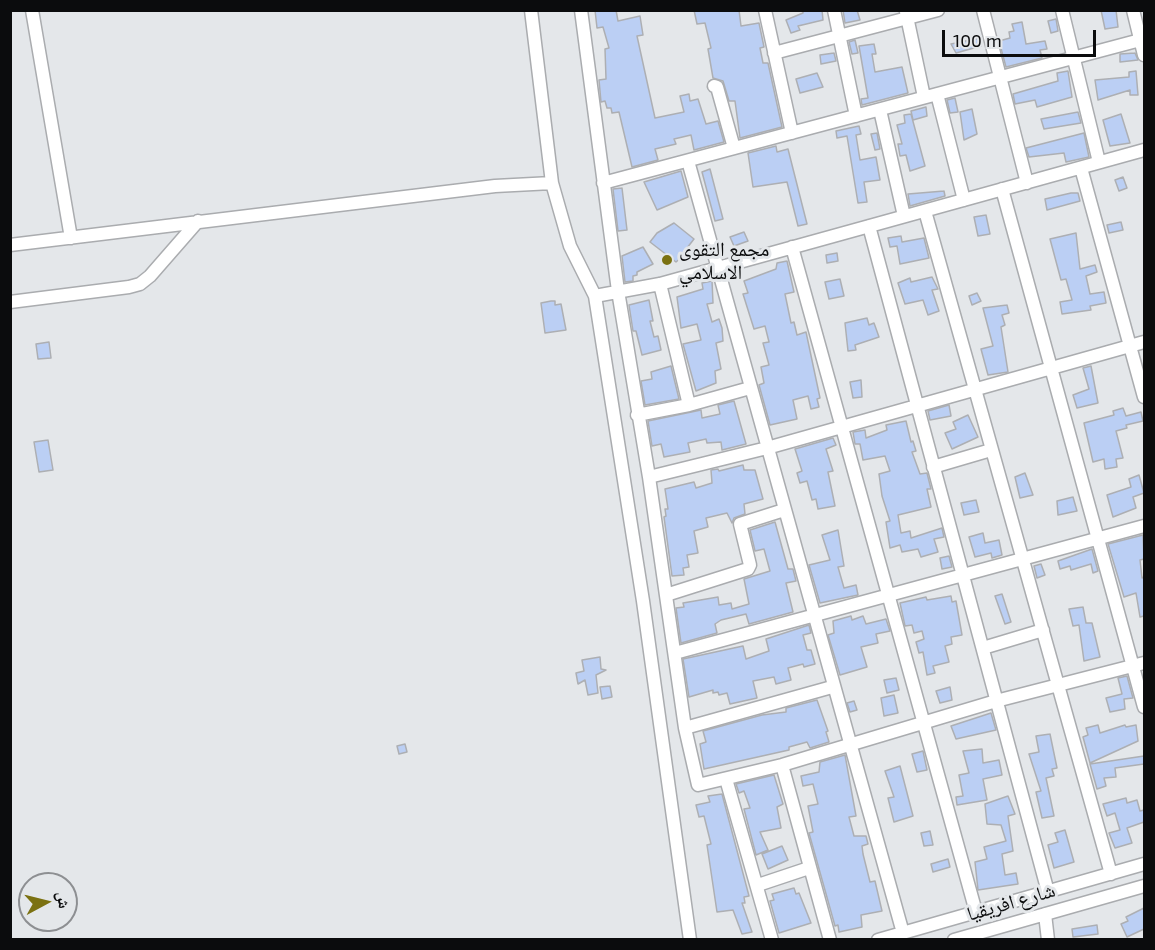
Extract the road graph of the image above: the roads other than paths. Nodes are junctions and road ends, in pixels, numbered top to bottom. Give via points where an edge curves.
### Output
1 (32, 10) edge
2 (531, 10) edge
3 (581, 10) edge
4 (765, 10) edge
5 (834, 10) edge
6 (938, 10) edge
7 (983, 10) edge
8 (1062, 10) edge
9 (1133, 10) edge
10 (906, 14) edge
11 (839, 37) junction
12 (1142, 40) edge
13 (774, 53) junction
14 (1144, 55) edge
15 (1073, 58) junction
16 (1001, 77) junction
17 (714, 86) dead end
18 (938, 94) junction
19 (924, 97) junction
20 (880, 110) junction
21 (856, 116) junction
22 (792, 133) junction
23 (734, 148) junction
24 (1144, 150) edge
25 (688, 160) junction
26 (1099, 162) junction
27 (1081, 168) junction
28 (552, 183) junction
29 (603, 183) junction
30 (1027, 183) junction
31 (1002, 189) junction
32 (964, 200) junction
33 (925, 211) junction
34 (904, 216) junction
35 (198, 221) junction
36 (869, 226) junction
37 (71, 238) junction
38 (10, 245) edge
39 (792, 247) junction
40 (718, 268) junction
41 (660, 284) junction
42 (618, 291) junction
43 (595, 296) junction
44 (10, 302) edge
45 (1144, 342) edge
46 (1131, 346) junction
47 (1051, 367) junction
48 (750, 388) junction
49 (975, 390) junction
50 (1144, 397) edge
51 (689, 405) junction
52 (917, 405) junction
53 (637, 415) junction
54 (842, 427) junction
55 (767, 448) junction
56 (992, 450) junction
57 (933, 467) junction
58 (649, 477) junction
59 (784, 510) junction
60 (1144, 526) edge
61 (1099, 539) junction
62 (1023, 558) junction
63 (962, 574) junction
64 (666, 595) junction
65 (888, 595) junction
66 (813, 616) junction
67 (1043, 630) junction
68 (983, 648) junction
69 (675, 653) junction
70 (1138, 664) edge
71 (1057, 685) junction
72 (832, 687) junction
73 (996, 701) junction
74 (1144, 707) edge
75 (923, 724) junction
76 (685, 728) junction
77 (851, 743) junction
78 (782, 765) junction
79 (726, 778) junction
80 (1144, 864) edge
81 (809, 868) junction
82 (1111, 874) junction
83 (758, 885) junction
84 (1144, 886) edge
85 (1048, 892) junction
86 (976, 912) junction
87 (1045, 914) junction
88 (903, 933) junction
89 (969, 937) edge
90 (690, 939) edge
91 (772, 939) edge
92 (830, 939) edge
93 (878, 939) edge
94 (954, 939) edge
95 (1048, 939) edge

1 - 37 street
2 - 28 street
3 - 29 street
4 - 13 street
5 - 11 street
6 - 10 street
7 - 16 street
8 - 15 street
9 - 12 street
10 - 11 street
10 - 19 street
11 - 13 street
11 - 21 street
12 - 14 street
12 - 15 street
13 - 22 street
15 - 16 street
15 - 26 street
16 - 18 street
16 - 30 street
17 - 23 street
18 - 19 street
18 - 32 street
19 - 20 street
20 - 21 street
20 - 34 street
21 - 22 street
22 - 23 street
23 - 25 street
24 - 26 street
25 - 29 street
25 - 40 street
26 - 27 street
27 - 30 street
27 - 46 street
28 - 35 street via 495,186
28 - 43 street via 570,246
29 - 42 street
30 - 31 street
31 - 32 street
31 - 47 street
32 - 33 street
33 - 34 street
33 - 49 street
34 - 36 street
35 - 37 street
35 - 44 street via 140,284
36 - 39 street
36 - 52 street
37 - 38 street
39 - 40 street
39 - 54 street
40 - 41 street
40 - 48 street
41 - 42 street
41 - 51 street
42 - 43 street
42 - 53 street
43 - 90 street
45 - 46 street
46 - 47 street
46 - 50 street
47 - 49 street
47 - 61 street
48 - 51 street
48 - 55 street
49 - 52 street
49 - 56 street
51 - 53 street
52 - 54 street
52 - 57 street
53 - 58 street
54 - 55 street
54 - 65 street
55 - 58 street
55 - 59 street
56 - 57 street
56 - 62 street
57 - 63 street
58 - 64 street
59 - 64 street via 740,524 748,569
59 - 66 street
60 - 61 street
61 - 62 street
61 - 70 street
62 - 63 street
62 - 67 street
63 - 65 street
63 - 68 street
64 - 69 street
65 - 66 street
65 - 75 street
66 - 69 street
66 - 72 street
67 - 68 street
67 - 71 street
68 - 73 street
69 - 76 street
70 - 71 street
70 - 74 street
71 - 73 street
71 - 82 street
72 - 76 street
72 - 77 street
73 - 75 street
73 - 85 street
75 - 77 street
75 - 86 street
76 - 79 street via 698,785
77 - 78 street
77 - 88 street
78 - 79 street
78 - 81 street
79 - 83 street
80 - 82 street, شارع افريقيا
81 - 83 street
81 - 92 street
82 - 85 street, شارع افريقيا
83 - 91 street
84 - 87 street, شارع افريقيا
85 - 86 street, شارع افريقيا
86 - 88 street, شارع افريقيا
87 - 89 street, شارع افريقيا
87 - 95 street
88 - 93 street, شارع افريقيا
89 - 94 street, شارع افريقيا

